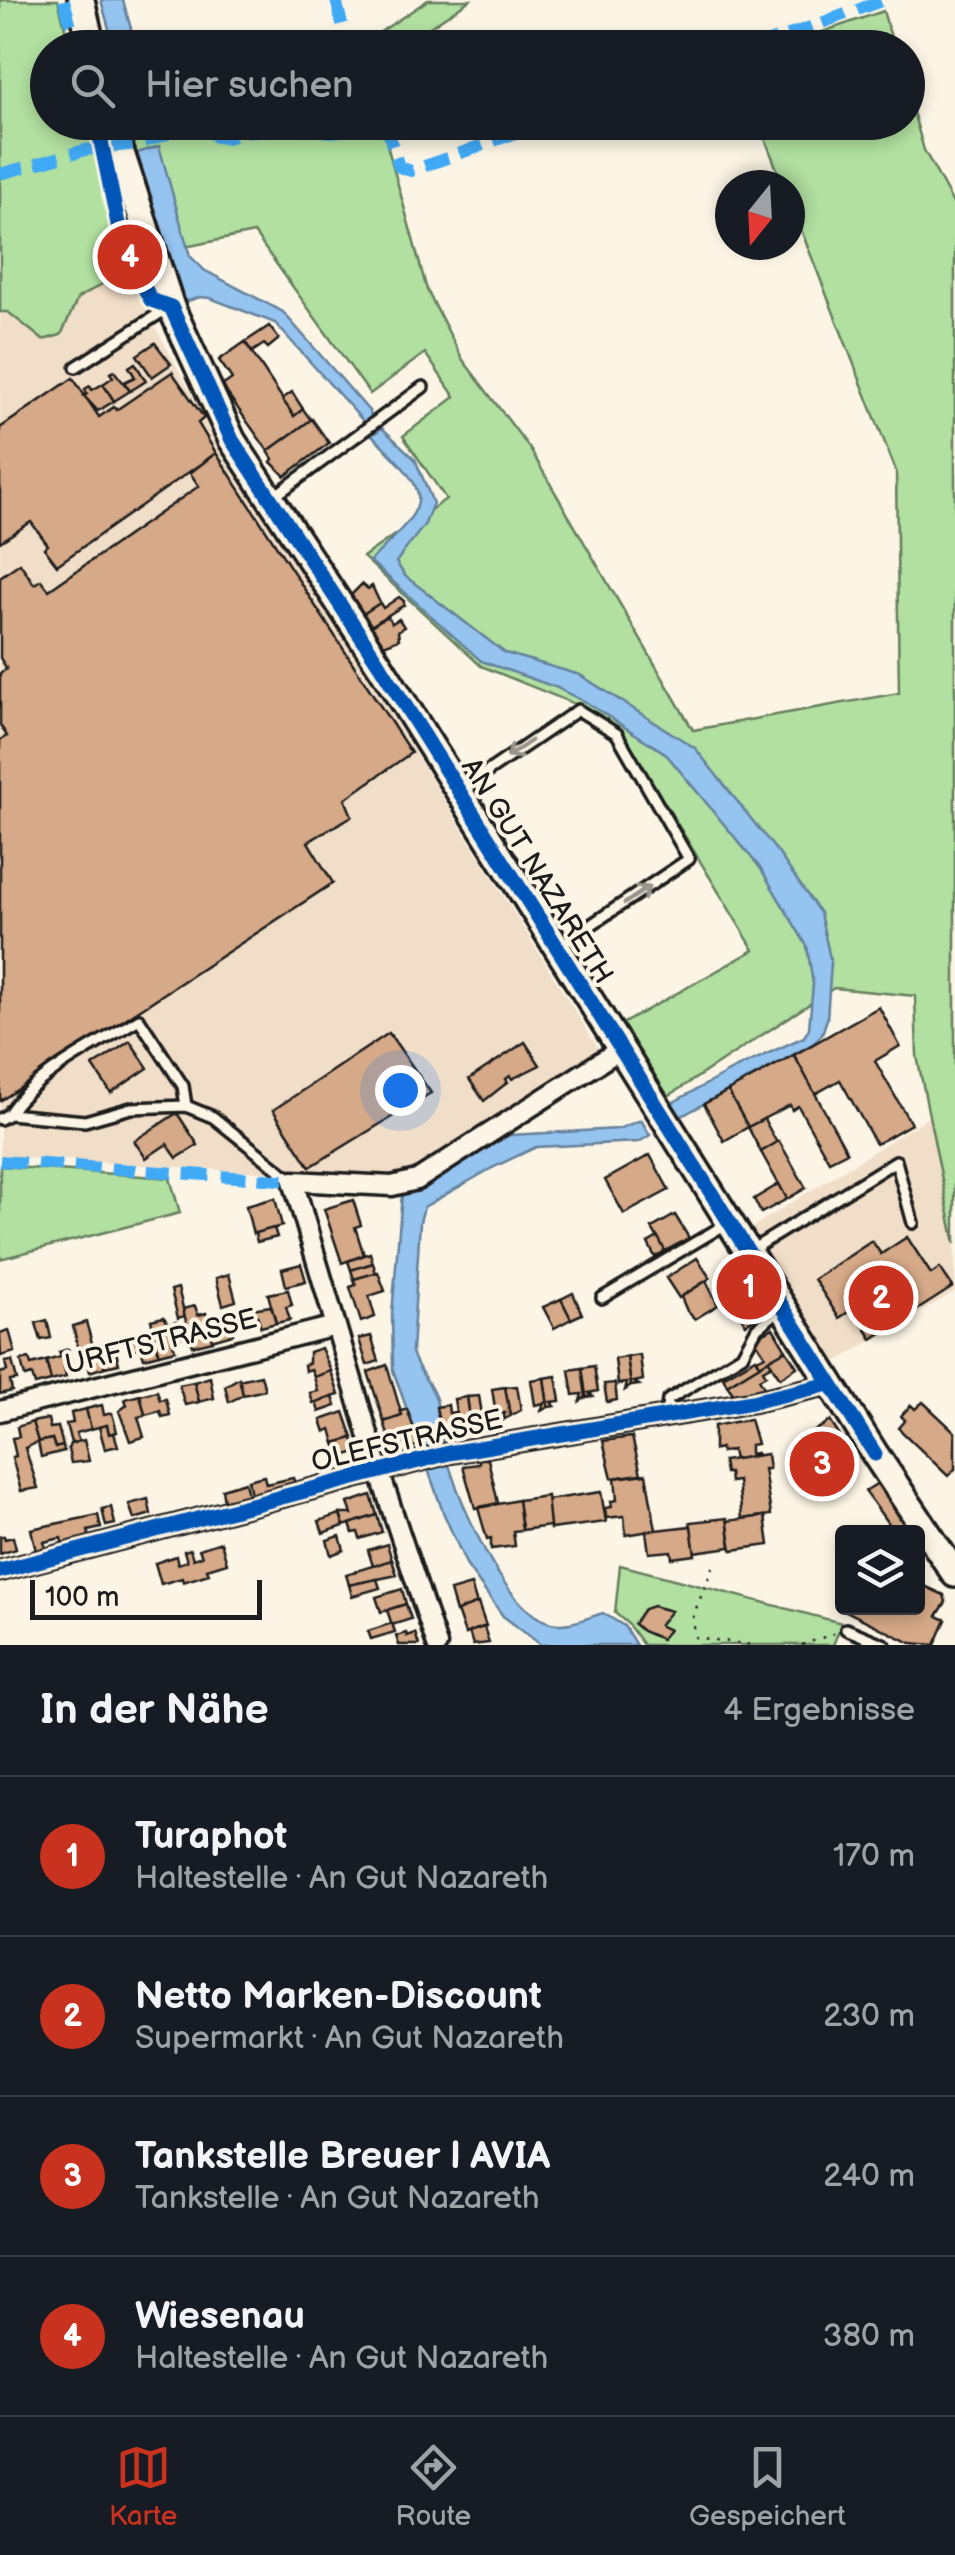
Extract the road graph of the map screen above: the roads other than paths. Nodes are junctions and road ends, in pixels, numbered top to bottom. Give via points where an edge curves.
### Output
1 (80, 0) edge
2 (88, 30) edge
3 (117, 140) edge
4 (170, 307) junction
5 (76, 368) dead end
6 (423, 387) dead end
7 (270, 500) junction
8 (458, 791) junction
9 (556, 949) junction
10 (619, 1050) junction
11 (186, 1106) junction
12 (5, 1116) edge
13 (293, 1181) junction
14 (728, 1222) junction
15 (913, 1224) dead end
16 (748, 1253) junction
17 (602, 1298) dead end
18 (782, 1308) junction
19 (335, 1326) junction
20 (830, 1384) junction
21 (0, 1410) edge
22 (666, 1416) junction
23 (380, 1471) junction
24 (0, 1572) edge
25 (955, 1574) edge
26 (846, 1630) road end
27 (437, 1645) edge
28 (885, 1645) edge

1 - 2 main road
3 - 4 main road, AN GUT NAZARETH
4 - 5 lane
4 - 7 main road, AN GUT NAZARETH via 232,440
6 - 7 lane
7 - 8 main road, AN GUT NAZARETH
8 - 9 main road, AN GUT NAZARETH
9 -> 8 lane via 690,859 617,734 578,710
9 - 10 main road, AN GUT NAZARETH
10 - 13 street via 417,1180 392,1186
10 - 14 main road, AN GUT NAZARETH
11 - 12 lane via 131,1108 85,1121
11 - 12 lane via 183,1086 139,1019 35,1084
11 - 13 lane via 213,1117
13 - 19 street, OLEFSTRASSE
14 - 16 main road, AN GUT NAZARETH
14 - 17 lane
15 - 16 lane via 896,1160
16 - 18 main road, AN GUT NAZARETH
18 - 20 main road, AN GUT NAZARETH
18 - 22 lane via 751,1334 742,1355 668,1400
19 - 21 street, URFTSTRASSE
19 - 23 street, OLEFSTRASSE
20 - 22 street, OLEFSTRASSE
20 - 25 main road, AN GUT NAZARETH
22 - 23 street, OLEFSTRASSE
23 - 24 street, OLEFSTRASSE
23 - 27 street, OLEFSTRASSE
26 - 28 lane

